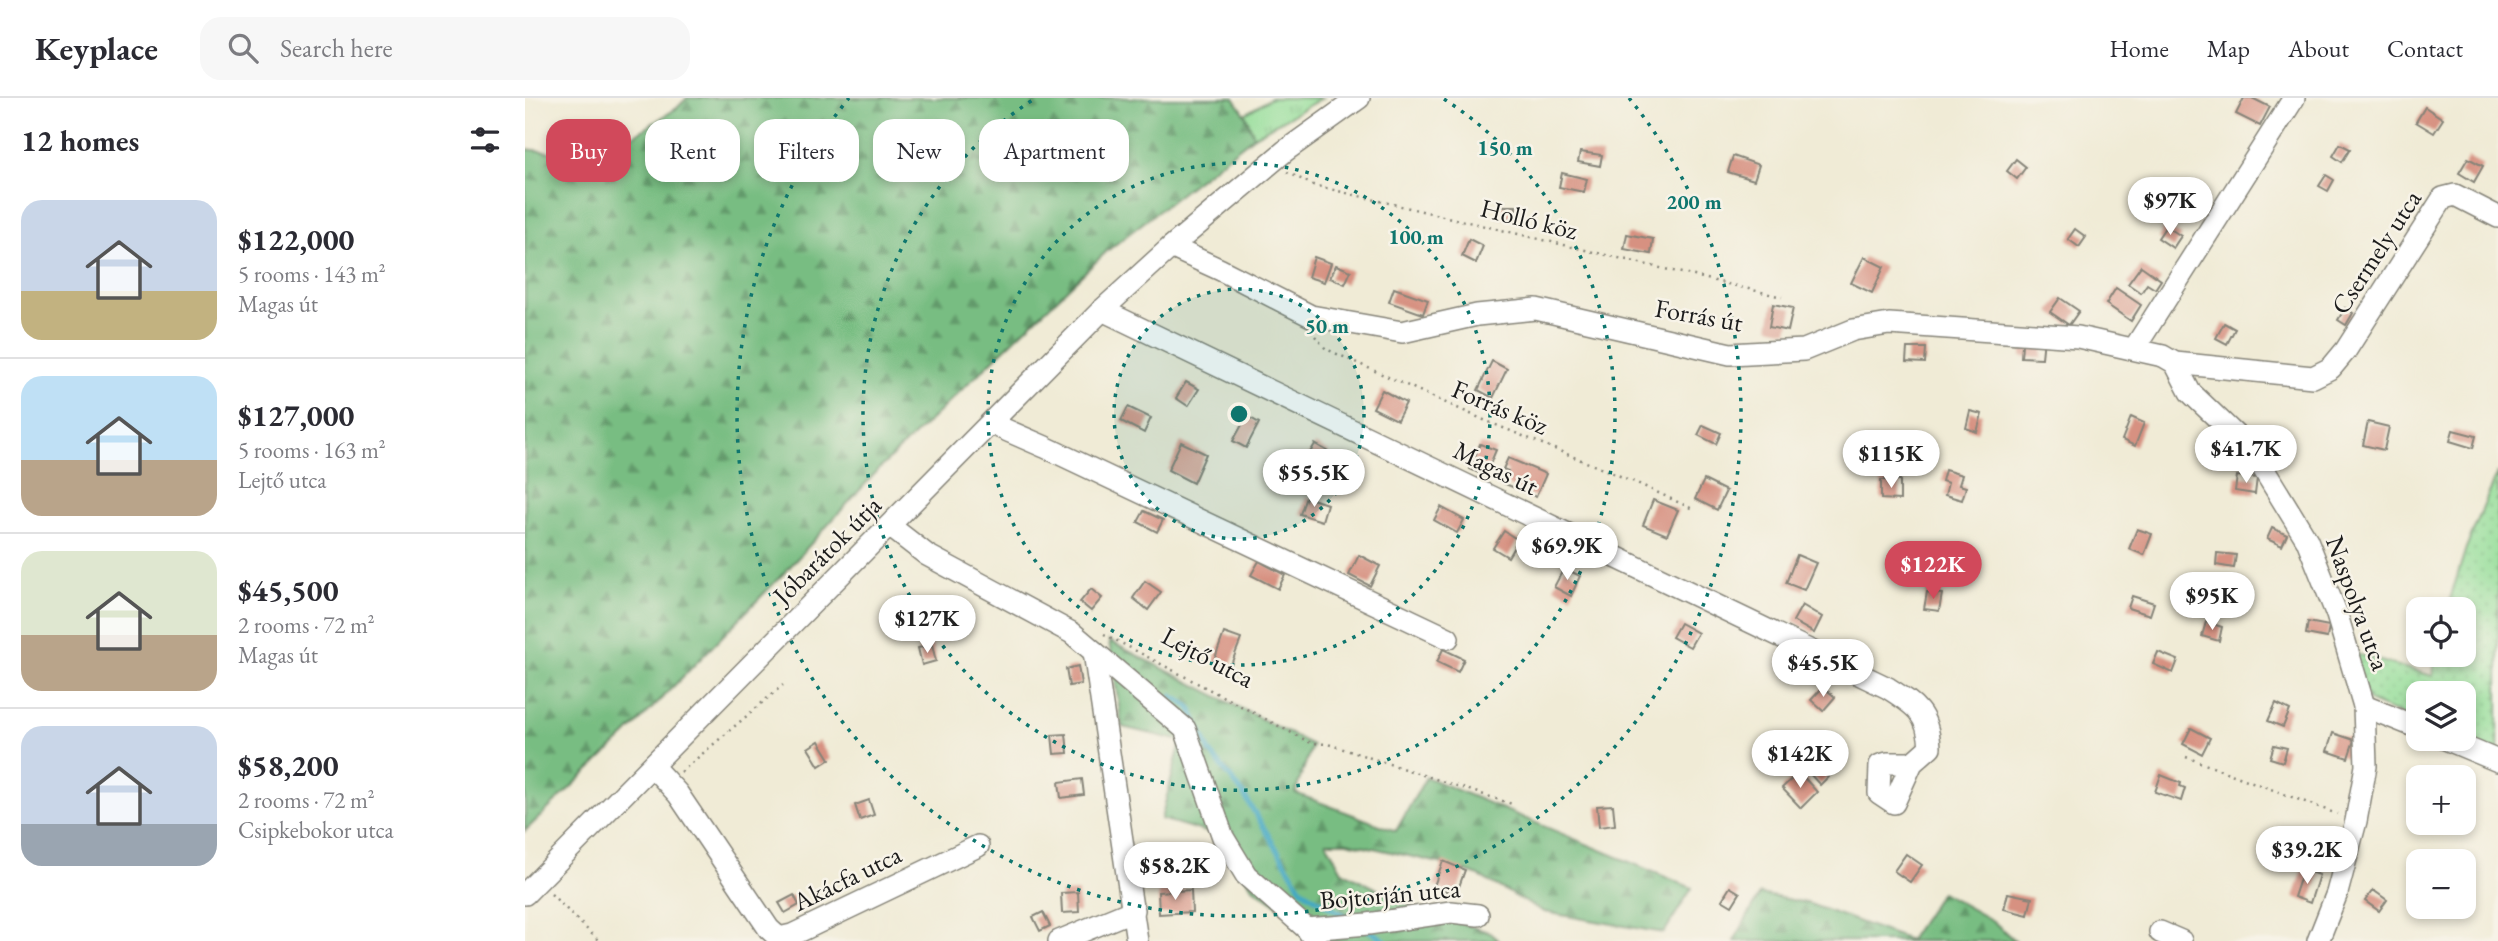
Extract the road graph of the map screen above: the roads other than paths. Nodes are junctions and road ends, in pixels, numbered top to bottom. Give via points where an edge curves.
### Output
1 (1359, 98) edge
2 (2294, 98) edge
3 (2498, 217) edge
4 (1171, 247) junction
5 (1102, 310) junction
6 (2134, 349) junction
7 (2175, 363) junction
8 (2313, 377) joint
9 (992, 424) junction
10 (891, 527) junction
11 (1448, 638) dead end
12 (1094, 652) junction
13 (2364, 706) junction
14 (2406, 723) edge
15 (2474, 751) edge
16 (2498, 761) edge
17 (1912, 763) dead end
18 (653, 767) junction
19 (978, 846) dead end
20 (532, 888) edge
21 (1133, 910) junction
22 (1478, 915) dead end
23 (2160, 932) dead end
24 (1311, 935) edge
25 (1059, 941) edge
26 (1137, 941) edge
27 (2181, 941) edge
28 (2318, 941) edge

1 - 4 street, Jóbarátok útja via 1285,151
2 - 6 street
3 - 8 street, Csermely utca via 2455,195 2444,198 2346,350 2331,368
4 - 5 street, Jóbarátok útja
4 - 6 street, Forrás út via 1311,316 1402,332 1478,315 1537,309 1730,354 1804,350 1853,330 1889,324 2078,337
5 - 9 street, Jóbarátok útja
5 - 17 street, Magas út via 1888,688 1915,705 1929,729 1930,747
6 - 7 street, Forrás út
7 - 8 street, Forrás út
7 - 13 street, Naspolya utca via 2190,392 2253,452 2307,540 2337,615
9 - 10 street, Jóbarátok útja
9 - 11 street
10 - 12 street via 927,555 1072,633
10 - 18 street, Jóbarátok útja
12 - 21 street
12 - 24 street via 1185,729 1223,837 1246,875
13 - 14 street
13 - 28 street, Naspolya utca via 2366,766 2356,821 2337,893
15 - 16 street
18 - 19 street, Akácfa utca via 779,938
18 - 20 street, Jóbarátok útja
21 - 25 street
21 - 26 street
22 - 24 street, Bojtorján utca via 1451,912
23 - 27 street

